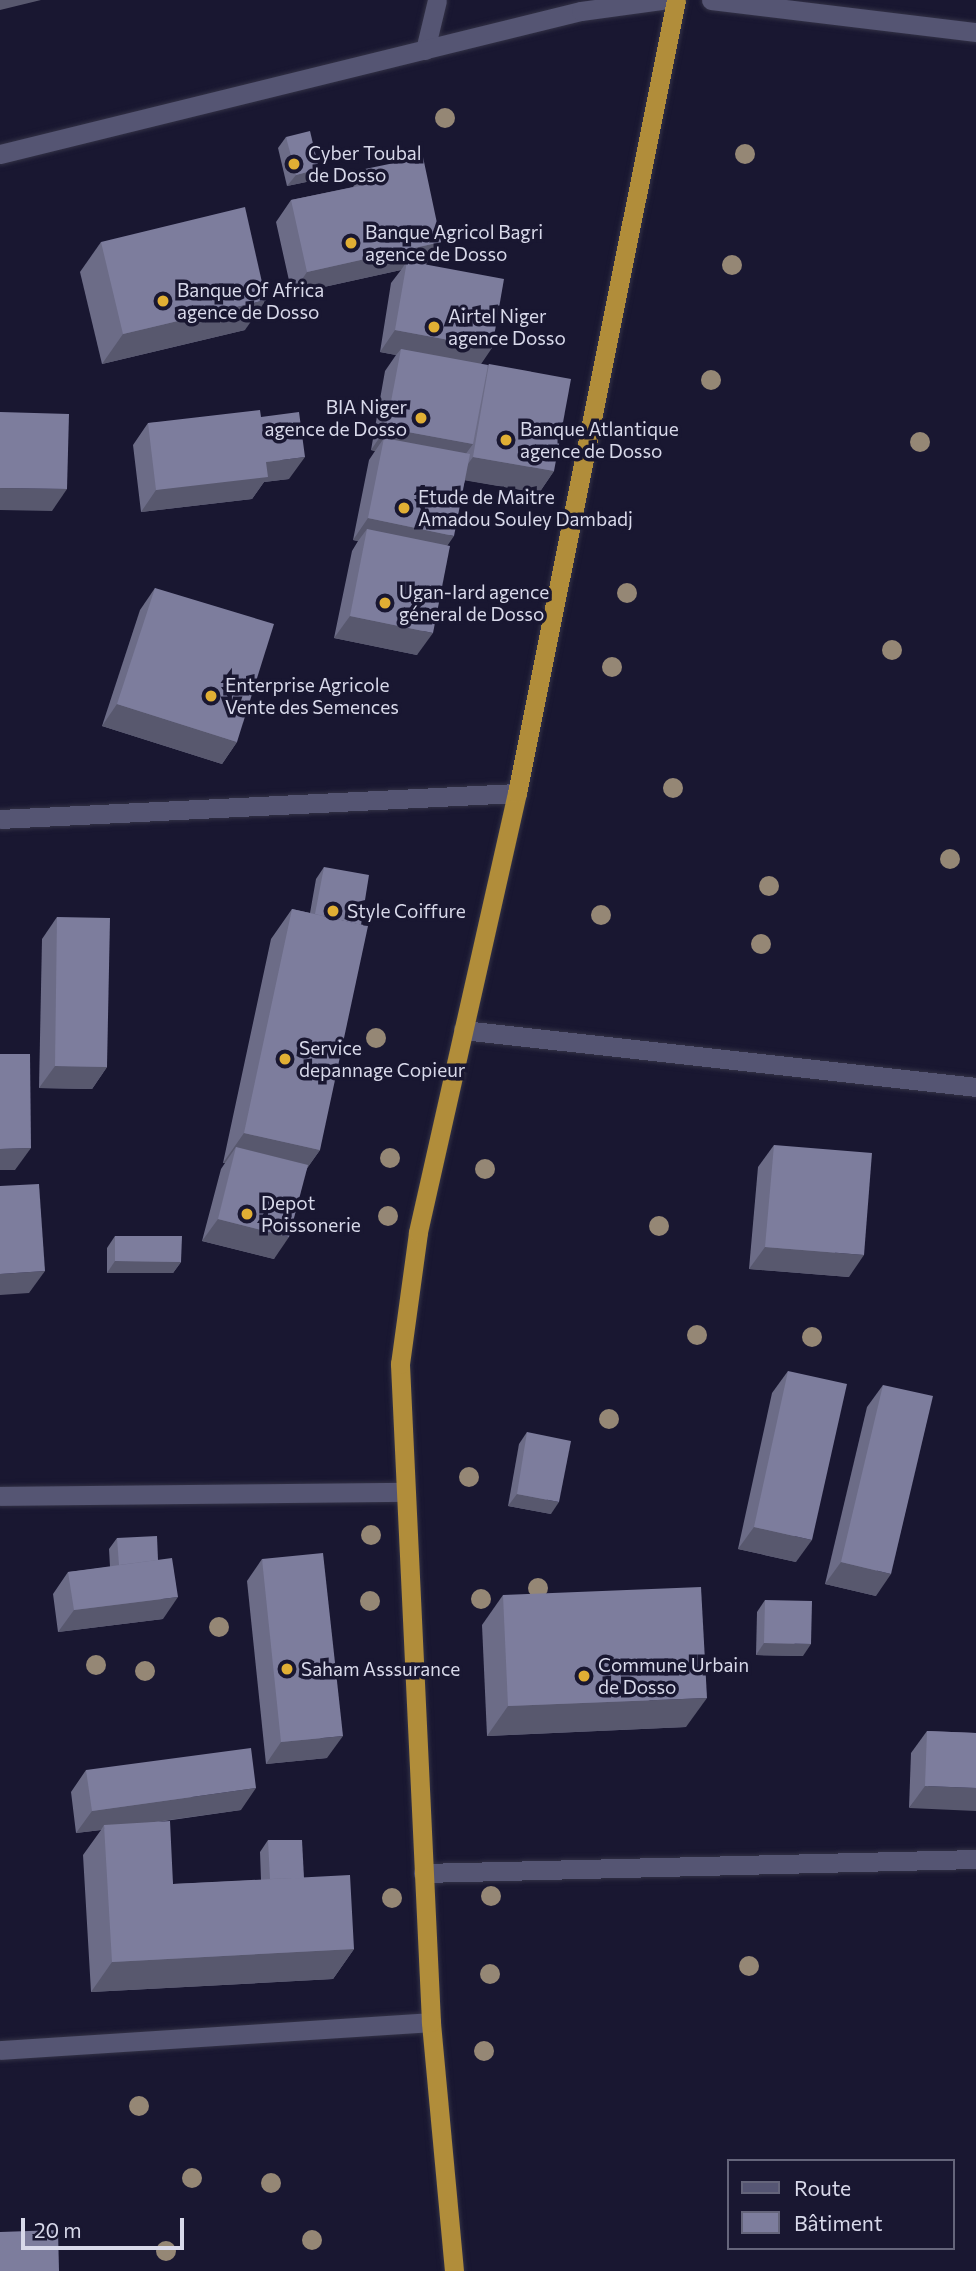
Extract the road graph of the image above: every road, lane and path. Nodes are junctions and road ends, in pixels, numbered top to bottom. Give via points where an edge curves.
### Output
1 (438, 0) edge
2 (661, 0) edge
3 (676, 0) edge
4 (711, 0) edge
5 (976, 32) edge
6 (425, 50) junction
7 (0, 154) edge
8 (517, 793) junction
9 (0, 819) edge
10 (463, 1030) junction
11 (976, 1087) edge
12 (401, 1492) junction
13 (0, 1496) edge
14 (976, 1859) edge
15 (423, 1873) junction
16 (431, 2022) junction
17 (0, 2050) edge
18 (454, 2271) edge

1 - 6 street
2 - 6 street via 581,11
3 - 8 highway
4 - 5 street
6 - 7 street
8 - 9 street
8 - 10 highway
10 - 11 street
10 - 12 highway via 418,1232 400,1364
12 - 13 street
12 - 15 highway
14 - 15 street
15 - 16 highway
16 - 17 street
16 - 18 highway

